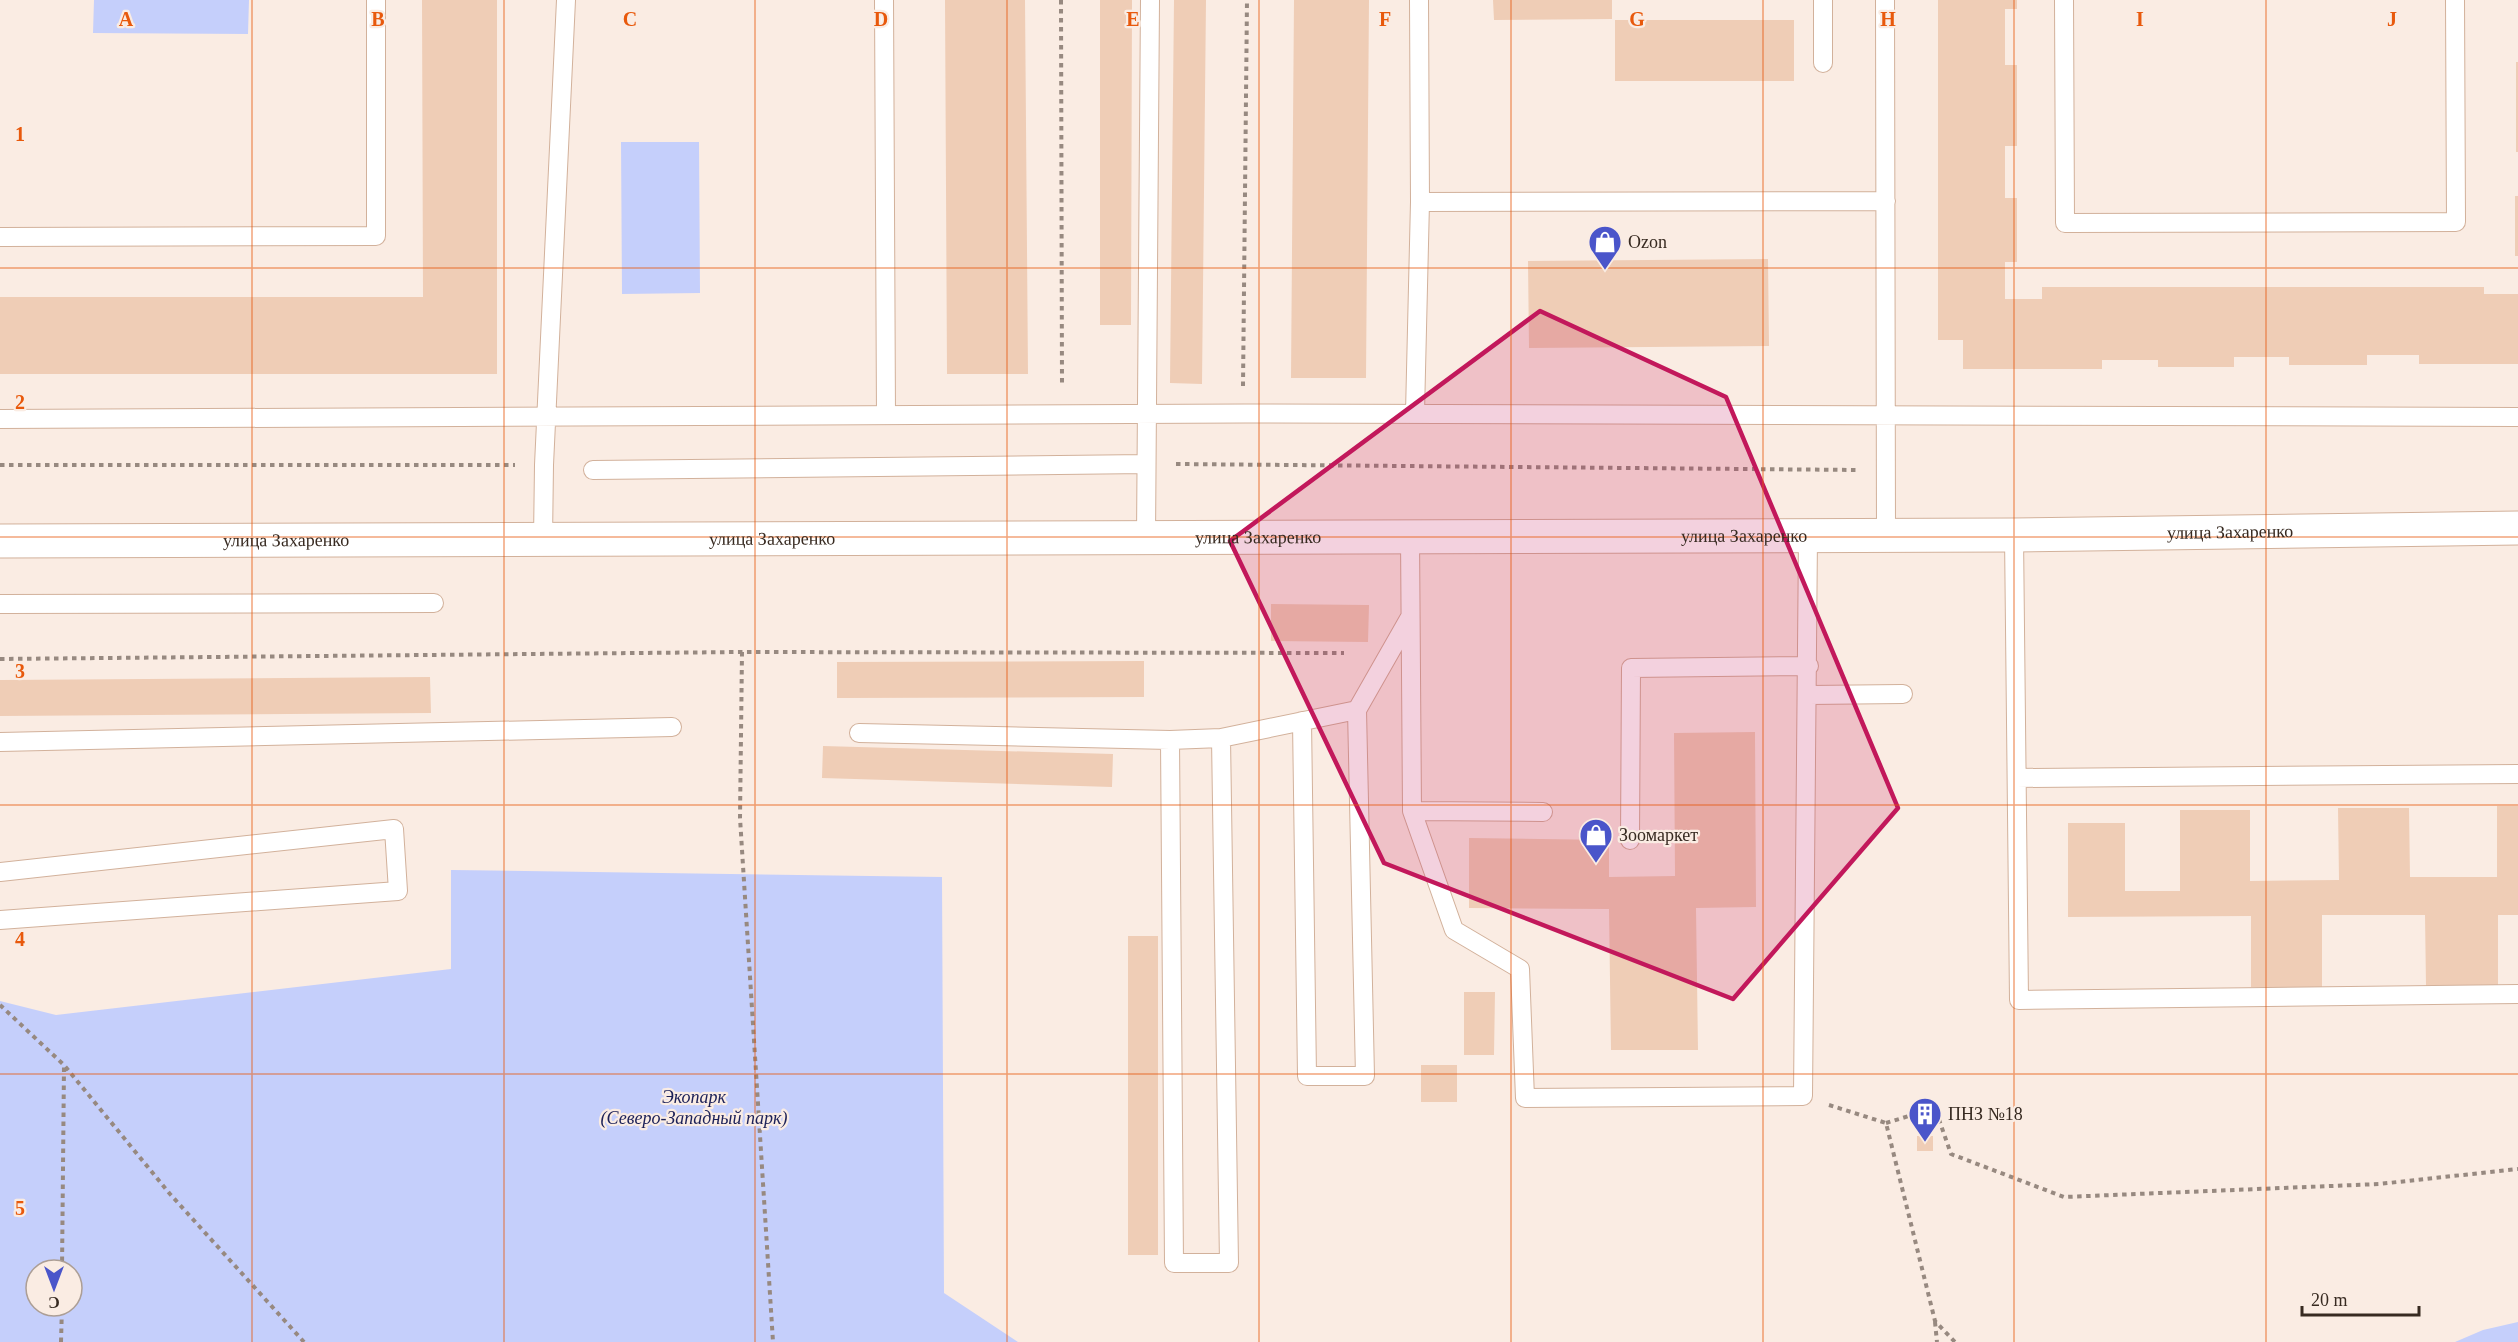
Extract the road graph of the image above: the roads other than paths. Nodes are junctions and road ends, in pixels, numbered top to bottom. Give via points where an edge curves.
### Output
1 (376, 0) edge
2 (566, 0) edge
3 (884, 0) edge
4 (1150, 0) edge
5 (1419, 0) edge
6 (1823, 0) edge
7 (1885, 0) edge
8 (2064, 0) edge
9 (2455, 0) edge
10 (1823, 63) dead end
11 (1886, 201) junction
12 (1420, 202) junction
13 (0, 237) edge
14 (1886, 411) junction
15 (1146, 412) junction
16 (1415, 413) junction
17 (547, 415) junction
18 (886, 415) junction
19 (2518, 417) edge
20 (0, 419) edge
21 (1146, 464) junction
22 (593, 470) dead end
23 (2518, 528) edge
24 (2014, 535) junction
25 (1808, 536) junction
26 (1886, 536) junction
27 (1146, 537) junction
28 (1410, 537) junction
29 (543, 539) junction
30 (0, 541) edge
31 (434, 603) dead end
32 (0, 604) edge
33 (1410, 617) junction
34 (1809, 666) junction
35 (1903, 694) dead end
36 (1809, 695) junction
37 (1357, 710) junction
38 (1302, 721) junction
39 (672, 727) dead end
40 (859, 733) dead end
41 (1221, 738) junction
42 (1170, 740) junction
43 (0, 742) edge
44 (2518, 774) edge
45 (2017, 778) junction
46 (1412, 811) junction
47 (1543, 812) dead end
48 (1630, 840) dead end
49 (0, 872) edge
50 (0, 920) edge
51 (2518, 994) edge

1 - 13 lane via 376,236
2 - 17 lane
3 - 18 lane
4 - 15 lane
5 - 12 lane
6 - 10 lane
7 - 11 lane
8 - 9 lane via 2066,223 2456,222
11 - 12 lane
11 - 14 lane
12 - 16 lane
14 - 16 lane
14 - 19 lane
14 - 26 lane
15 - 16 lane
15 - 18 lane
15 - 21 lane
17 - 18 lane
17 - 20 lane
17 - 29 lane
21 - 22 lane
21 - 27 lane
23 - 24 street, улица Захаренко
24 - 26 street, улица Захаренко
24 - 45 lane
25 - 26 street, улица Захаренко
25 - 28 street, улица Захаренко
25 - 34 lane
27 - 28 street, улица Захаренко
27 - 29 street, улица Захаренко
28 - 33 lane
29 - 30 street, улица Захаренко
31 - 32 lane
33 - 37 lane
33 - 46 lane
34 - 36 lane
34 - 48 lane via 1631,668
35 - 36 lane
36 - 46 lane via 1803,1096 1525,1098 1520,969 1454,930
37 - 38 lane
37 - 38 lane via 1365,1076 1307,1076
38 - 41 lane
39 - 43 lane
40 - 42 lane
41 - 42 lane
41 - 42 lane via 1229,1263 1174,1263
44 - 45 lane
45 - 51 lane via 2019,1000
46 - 47 lane
49 - 50 lane via 394,829 398,891

